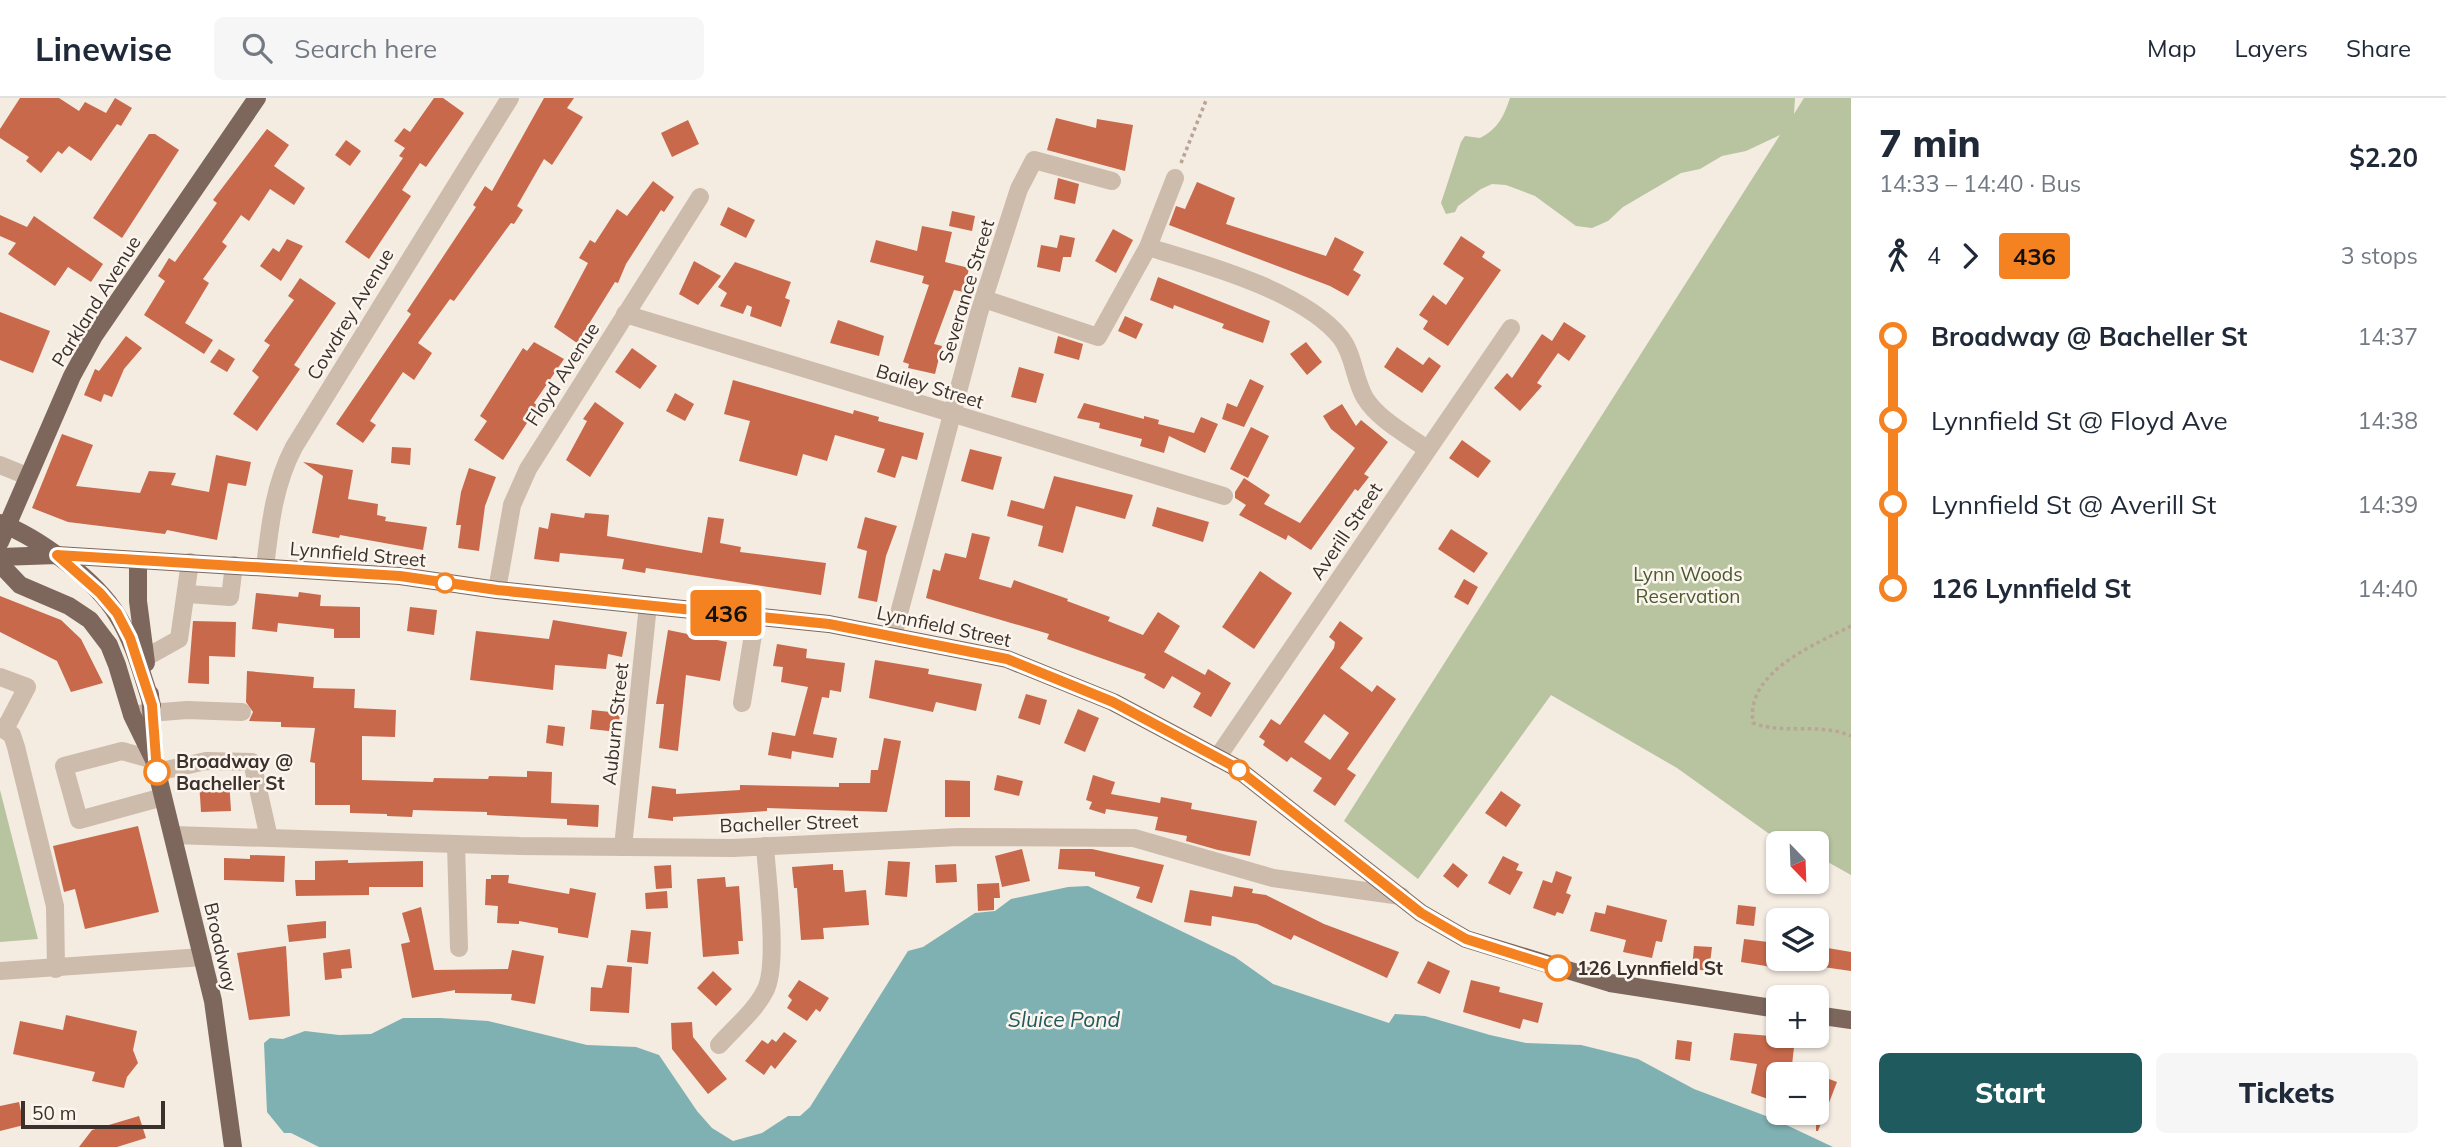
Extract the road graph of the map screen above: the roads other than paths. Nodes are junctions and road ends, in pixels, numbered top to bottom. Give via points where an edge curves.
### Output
1 (257, 98) edge
2 (510, 98) edge
3 (1175, 178) road end
4 (1112, 181) dead end
5 (700, 197) dead end
6 (1148, 247) junction
7 (984, 299) junction
8 (625, 314) junction
9 (1511, 328) dead end
10 (952, 414) junction
11 (1427, 449) junction
12 (0, 465) edge
13 (27, 476) junction
14 (1224, 496) dead end
15 (3, 531) edge
16 (57, 555) junction
17 (0, 557) edge
18 (138, 560) junction
19 (190, 562) junction
20 (0, 564) edge
21 (234, 565) junction
22 (265, 567) junction
23 (497, 590) junction
24 (188, 594) junction
25 (648, 605) junction
26 (757, 617) junction
27 (894, 636) junction
28 (145, 658) junction
29 (0, 677) edge
30 (743, 703) dead end
31 (152, 708) junction
32 (242, 712) dead end
33 (132, 715) junction
34 (2, 728) edge
35 (1217, 758) junction
36 (155, 766) junction
37 (163, 797) junction
38 (173, 835) junction
39 (269, 838) junction
40 (456, 844) junction
41 (765, 846) junction
42 (623, 847) junction
43 (1401, 896) junction
44 (459, 948) dead end
45 (203, 957) junction
46 (56, 969) junction
47 (0, 971) edge
48 (1766, 1007) edge
49 (1829, 1016) edge
50 (1851, 1020) edge
51 (719, 1045) dead end
52 (233, 1147) edge

1 - 13 main road, Parkland Avenue via 94,336
2 - 22 street, Cowdrey Avenue via 285,463 271,515
3 - 6 street
4 - 7 street, Severance Street via 1034,160 1019,189
5 - 8 street, Floyd Avenue
6 - 7 street via 1098,337
6 - 11 street via 1225,271 1322,318 1344,341 1365,397 1391,424
7 - 10 street, Severance Street
8 - 10 street, Bailey Street
8 - 23 street, Floyd Avenue via 518,487
9 - 11 street, Averill Street
10 - 14 street, Bailey Street
10 - 27 street, Severance Street
11 - 35 street, Averill Street
12 - 13 street
13 - 15 main road, Parkland Avenue
15 - 16 main road, Broadway
16 - 17 main road
16 - 18 main road, Lynnfield Street
16 - 31 main road, Broadway via 117,613 130,638
18 - 19 main road, Lynnfield Street
18 - 28 main road, Broadway
19 - 21 main road, Lynnfield Street
19 - 24 street
20 - 33 main road, Broadway via 20,585 90,620 109,645
21 - 22 main road, Lynnfield Street
21 - 24 street via 230,597
22 - 23 main road, Lynnfield Street via 400,576
23 - 25 main road, Lynnfield Street
24 - 28 street via 179,639
25 - 26 main road, Lynnfield Street
25 - 42 street, Auburn Street
26 - 27 main road, Lynnfield Street
26 - 30 street
27 - 35 main road, Lynnfield Street via 1007,659 1113,702
28 - 31 main road, Broadway
29 - 34 street via 27,687
31 - 32 street
31 - 33 street
31 - 36 main road, Broadway
33 - 36 main road, Broadway
34 - 46 street via 12,735 16,747 55,906
35 - 43 main road, Lynnfield Street via 1235,767
36 - 37 main road, Broadway
36 - 37 street via 122,751 64,766 79,820
36 - 39 street via 252,762
37 - 38 main road, Broadway
38 - 39 street, Bacheller Street
38 - 45 main road, Broadway
39 - 40 street, Bacheller Street
40 - 42 street, Bacheller Street
40 - 44 street
41 - 42 street, Bacheller Street
41 - 43 street, Bacheller Street via 959,837 1134,838 1273,878
41 - 51 street via 769,984
43 - 48 main road, Lynnfield Street via 1466,939 1597,979
45 - 46 street
45 - 52 main road, Broadway
46 - 47 street
49 - 50 main road

